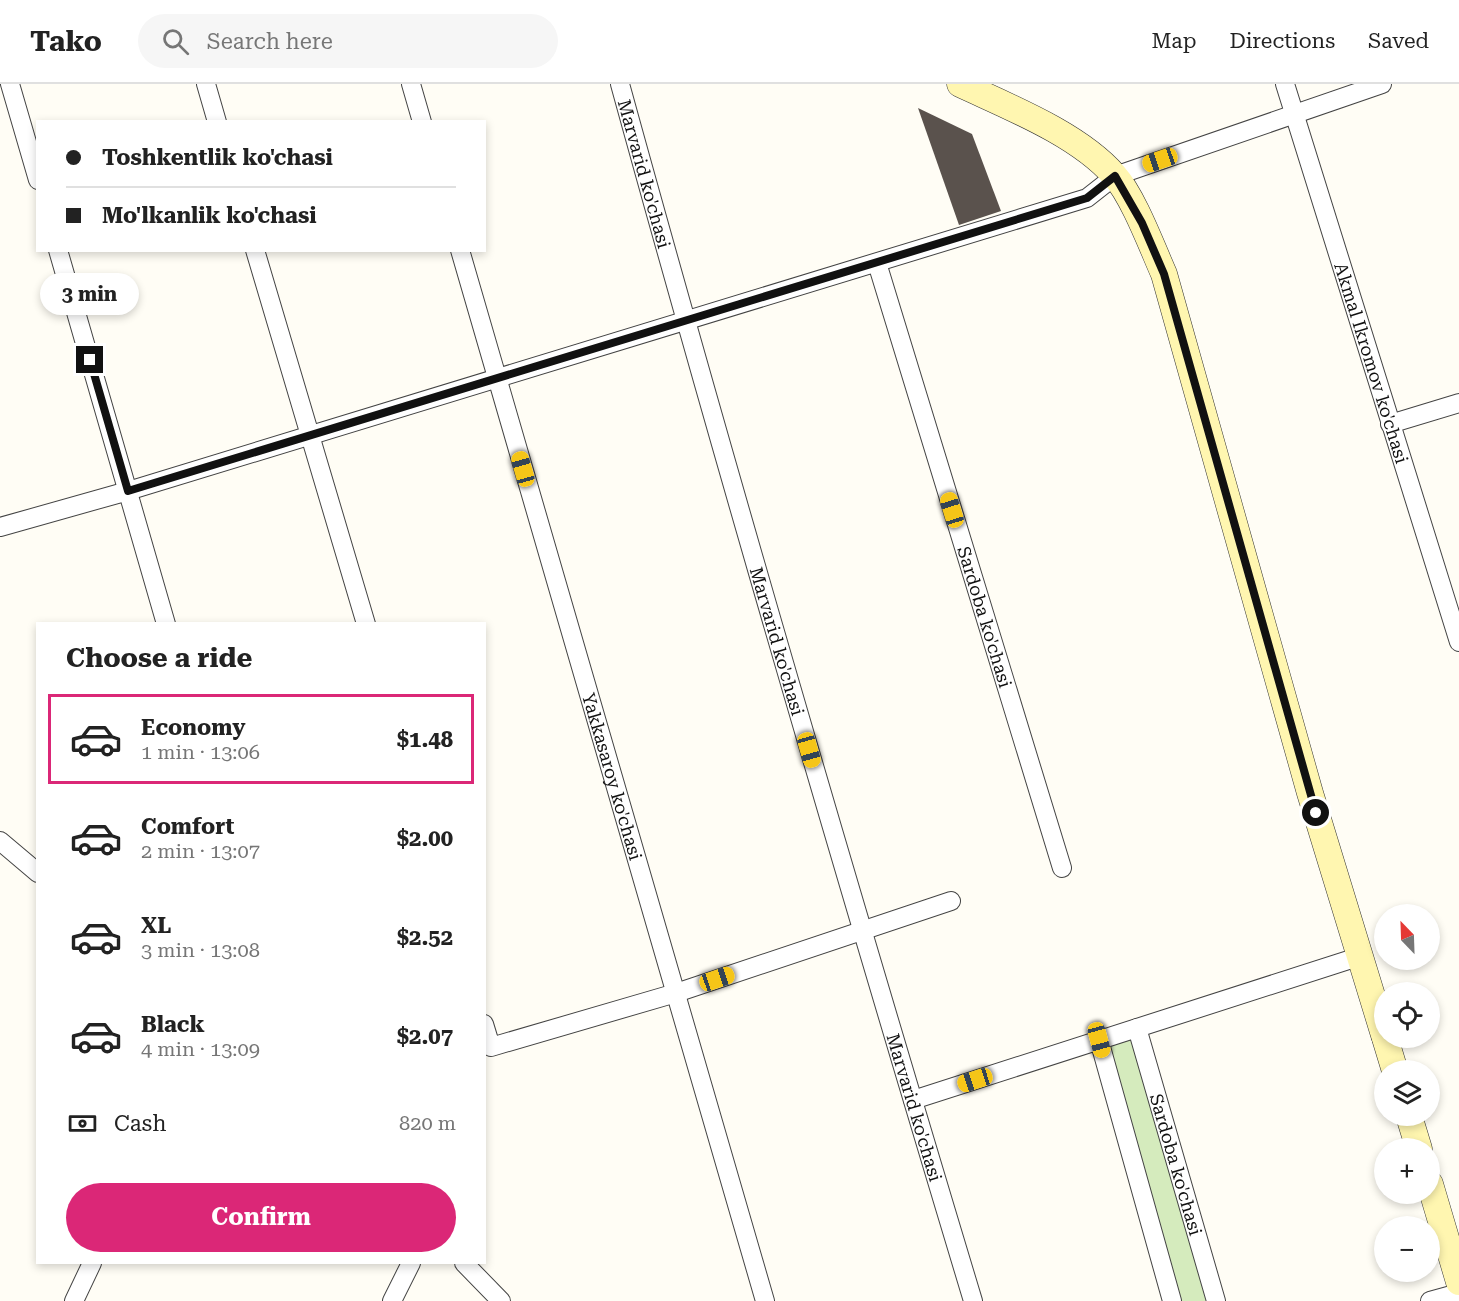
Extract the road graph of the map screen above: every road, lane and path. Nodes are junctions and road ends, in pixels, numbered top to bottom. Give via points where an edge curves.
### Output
1 (10, 84) edge
2 (206, 84) edge
3 (411, 84) edge
4 (620, 84) edge
5 (960, 84) edge
6 (1285, 84) edge
7 (1382, 84) edge
8 (999, 94) edge
9 (1294, 112) junction
10 (217, 120) edge
11 (421, 120) edge
12 (36, 173) edge
13 (1115, 176) junction
14 (59, 252) edge
15 (256, 252) edge
16 (460, 252) edge
17 (877, 263) junction
18 (685, 322) junction
19 (496, 377) junction
20 (1459, 403) edge
21 (1390, 424) junction
22 (310, 436) junction
23 (128, 491) junction
24 (0, 527) edge
25 (165, 622) edge
26 (365, 622) edge
27 (1459, 642) edge
28 (0, 841) edge
29 (1062, 868) dead end
30 (36, 871) edge
31 (951, 901) dead end
32 (862, 930) junction
33 (1361, 956) junction
34 (676, 993) junction
35 (1374, 999) edge
36 (1137, 1028) junction
37 (486, 1031) edge
38 (1099, 1040) junction
39 (913, 1100) junction
40 (1436, 1204) edge
41 (92, 1264) edge
42 (410, 1264) edge
43 (465, 1264) edge
44 (1459, 1282) edge
45 (1459, 1293) edge
46 (74, 1301) edge
47 (392, 1301) edge
48 (501, 1301) edge
49 (765, 1301) edge
50 (973, 1301) edge
51 (1172, 1301) edge
52 (1216, 1301) edge
53 (1430, 1301) edge

1 - 12 street
2 - 10 street
3 - 11 street
4 - 18 street, Marvarid ko'chasi
5 - 8 main road
6 - 9 street, Akmal Ikromov ko'chasi
7 - 9 street
8 - 13 main road
9 - 13 street
9 - 21 street, Akmal Ikromov ko'chasi
13 - 17 street via 1087,198
13 - 33 main road via 1142,223 1164,274 1310,793
14 - 23 street
15 - 22 street
16 - 19 street, Yakkasaroy ko'chasi
17 - 18 street
17 - 29 street, Sardoba ko'chasi
18 - 19 street
18 - 32 street, Marvarid ko'chasi
19 - 22 street
19 - 34 street, Yakkasaroy ko'chasi
20 - 21 street
21 - 27 street, Akmal Ikromov ko'chasi
22 - 23 street
22 - 26 street
23 - 24 street
23 - 25 street
28 - 30 street
31 - 32 street
32 - 34 street
32 - 39 street, Marvarid ko'chasi
33 - 35 main road
33 - 36 street
34 - 37 street via 491,1047
34 - 49 street, Yakkasaroy ko'chasi
36 - 38 street
36 - 52 street, Sardoba ko'chasi
38 - 39 street
38 - 51 street
39 - 50 street, Marvarid ko'chasi
40 - 44 main road
41 - 46 street
42 - 47 street
43 - 48 street
45 - 53 street

